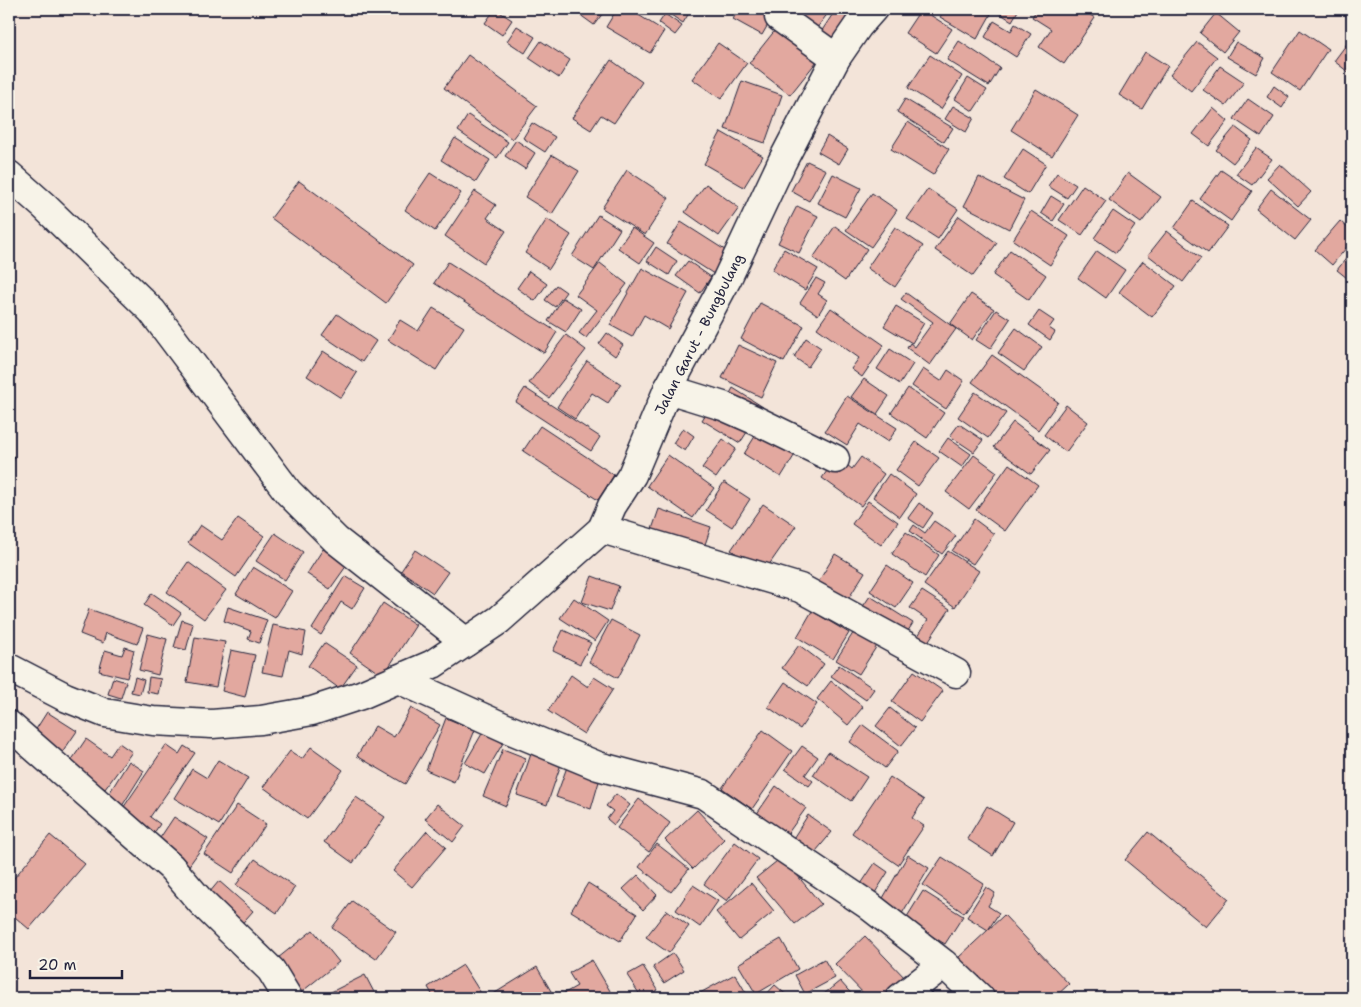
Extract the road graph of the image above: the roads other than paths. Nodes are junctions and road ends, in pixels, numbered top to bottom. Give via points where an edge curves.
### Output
1 (783, 9) edge
2 (873, 9) edge
3 (836, 58) junction
4 (9, 175) edge
5 (668, 388) junction
6 (835, 459) dead end
7 (602, 529) junction
8 (466, 642) junction
9 (9, 668) edge
10 (956, 673) dead end
11 (398, 679) junction
12 (9, 725) edge
13 (944, 964) junction
14 (288, 998) edge
15 (900, 998) edge
16 (980, 998) edge

1 - 3 street via 779,17
2 - 3 street, Jalan Garut - Bungbulang
3 - 5 street, Jalan Garut - Bungbulang via 727,279
4 - 8 street via 152,311 288,492 318,524
5 - 6 street via 723,406
5 - 7 street, Jalan Garut - Bungbulang via 632,475
7 - 8 street, Jalan Garut - Bungbulang via 528,596
7 - 10 street via 800,588
8 - 11 street, Jalan Garut - Bungbulang via 433,664
9 - 11 street, Jalan Garut - Bungbulang via 105,713 153,721 212,724 312,711
11 - 13 street via 598,766 704,794 868,905
12 - 14 street via 170,867 201,902 272,970
13 - 15 street
13 - 16 street

